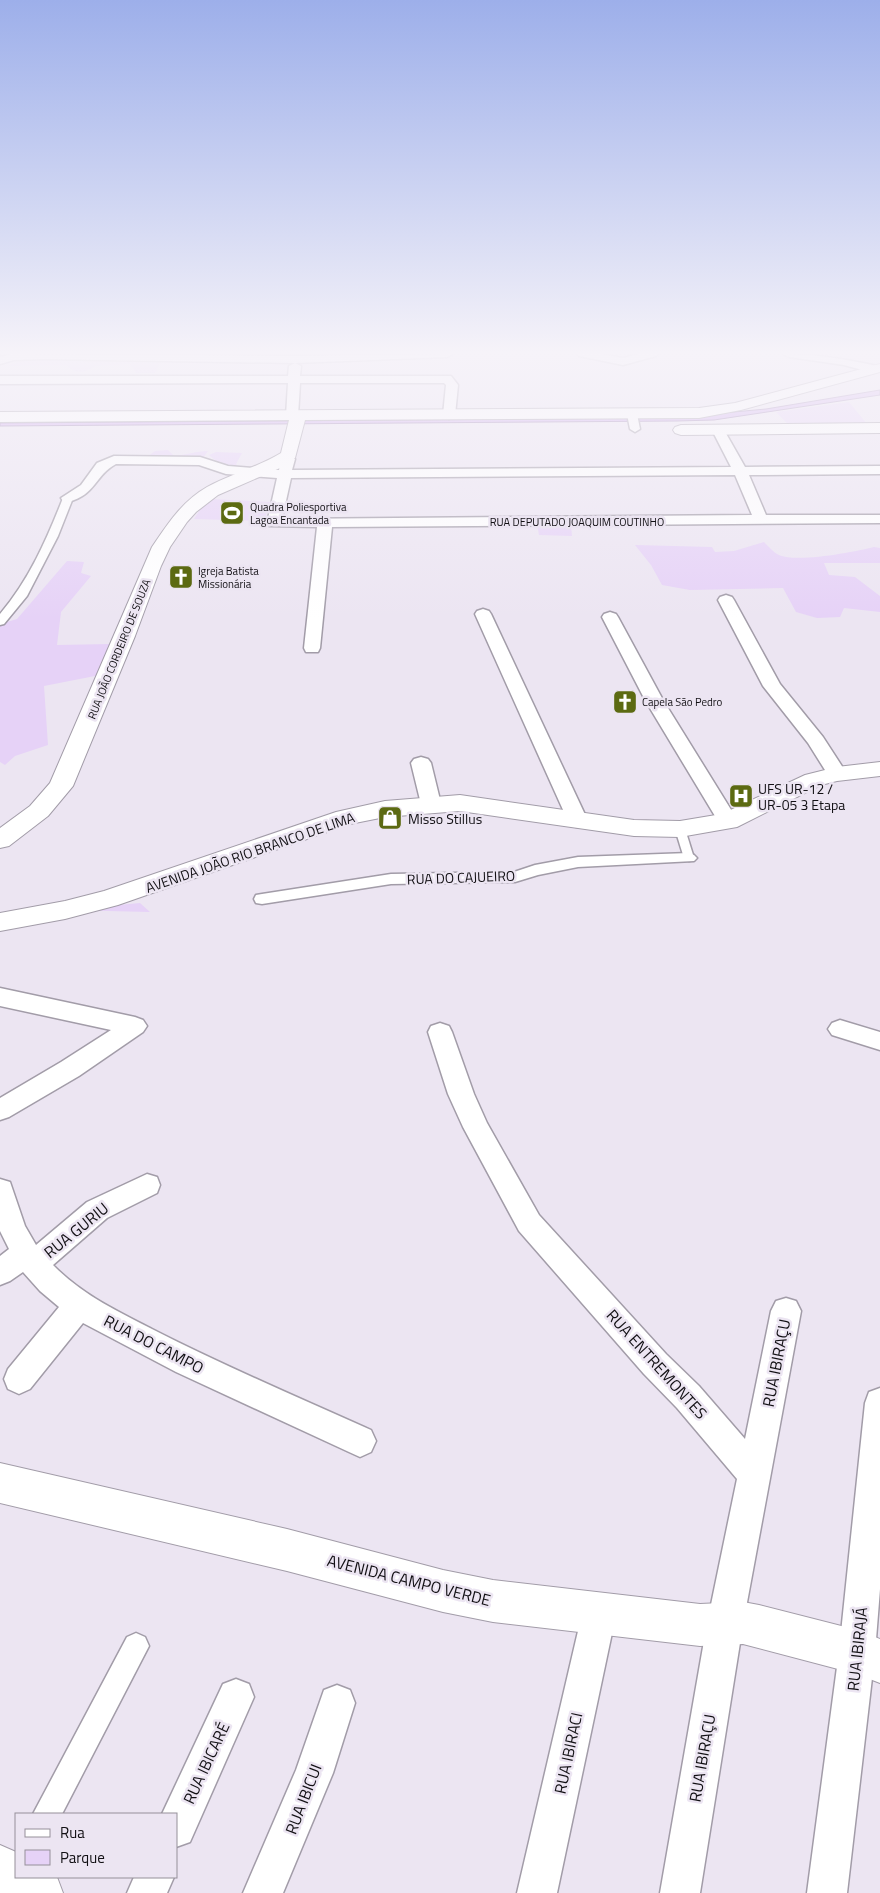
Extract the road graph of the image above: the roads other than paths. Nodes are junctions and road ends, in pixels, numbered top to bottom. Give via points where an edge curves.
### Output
1 (291, 442) edge
2 (724, 442) edge
3 (287, 464) junction
4 (880, 470) edge
5 (740, 472) junction
6 (252, 474) junction
7 (68, 498) joint
8 (880, 519) edge
9 (761, 520) junction
10 (325, 522) junction
11 (726, 600) dead end
12 (484, 614) dead end
13 (610, 617) dead end
14 (0, 621) edge
15 (312, 648) dead end
16 (421, 763) dead end
17 (880, 769) edge
18 (837, 774) junction
19 (430, 804) junction
20 (578, 821) junction
21 (728, 821) junction
22 (680, 829) junction
23 (0, 840) edge
24 (689, 858) joint
25 (262, 899) dead end
26 (0, 922) edge
27 (0, 997) edge
28 (840, 1029) dead end
29 (440, 1032) dead end
30 (880, 1041) edge
31 (0, 1110) edge
32 (147, 1184) dead end
33 (0, 1194) edge
34 (30, 1258) junction
35 (0, 1272) edge
36 (78, 1305) junction
37 (786, 1310) dead end
38 (19, 1379) dead end
39 (880, 1403) edge
40 (360, 1441) dead end
41 (755, 1475) junction
42 (0, 1483) edge
43 (599, 1614) junction
44 (725, 1624) junction
45 (136, 1646) dead end
46 (868, 1657) edge
47 (236, 1697) dead end
48 (337, 1703) dead end
49 (48, 1813) edge
50 (178, 1824) edge
51 (154, 1878) edge
52 (146, 1893) edge
53 (263, 1893) edge
54 (537, 1893) edge
55 (680, 1893) edge
56 (827, 1893) edge

1 - 3 main road
2 - 5 street
3 - 5 street
3 - 6 main road, RUA JOÃO CORDEIRO DE SOUZA via 274,464
3 - 10 street, RUA DEPUTADO JOAQUIM COUTINHO via 274,523
4 - 5 street
5 - 9 street
6 - 7 street via 200,461 114,460 102,466 86,488
6 - 23 main road, RUA JOÃO CORDEIRO DE SOUZA via 222,486 197,502 169,534 152,566 61,786 39,811
7 - 14 street via 53,536 21,596
8 - 9 street, RUA DEPUTADO JOAQUIM COUTINHO
9 - 10 street, RUA DEPUTADO JOAQUIM COUTINHO
10 - 15 street
11 - 18 street via 772,686 816,741
12 - 20 street
13 - 21 street via 654,700
16 - 19 street
17 - 18 main road, AVENIDA JOÃO RIO BRANCO DE LIMA
18 - 21 main road, AVENIDA JOÃO RIO BRANCO DE LIMA via 794,788
19 - 20 main road, AVENIDA JOÃO RIO BRANCO DE LIMA via 469,804
19 - 26 main road, AVENIDA JOÃO RIO BRANCO DE LIMA via 345,817 109,899
20 - 22 main road, AVENIDA JOÃO RIO BRANCO DE LIMA via 634,828
21 - 22 main road, AVENIDA JOÃO RIO BRANCO DE LIMA
22 - 24 lane
24 - 25 street, RUA DO CAJUEIRO via 606,860 533,870 515,878 392,879
27 - 31 street via 135,1026
28 - 30 street
29 - 41 street, RUA ENTREMONTES via 476,1127 529,1223
32 - 34 street, RUA GURIU via 97,1210
33 - 34 street, RUA DO CAMPO via 11,1228
34 - 35 street, RUA GURIU
34 - 36 street, RUA DO CAMPO via 50,1282
36 - 38 street
36 - 40 street, RUA DO CAMPO via 172,1356
37 - 41 street, RUA IBIRAÇU
39 - 46 street, RUA IBIRAJÁ
41 - 44 street
42 - 43 main road, AVENIDA CAMPO VERDE via 287,1550 443,1591 493,1601
43 - 44 main road, AVENIDA CAMPO VERDE via 700,1625
43 - 54 street, RUA IBIRACI
44 - 46 main road, AVENIDA CAMPO VERDE via 759,1626
44 - 55 street, RUA IBIRAÇU
45 - 49 street
46 - 56 street, RUA IBIRAJÁ
47 - 50 street, RUA IBICARÉ
48 - 53 street, RUA IBICUI via 314,1773
51 - 52 street

